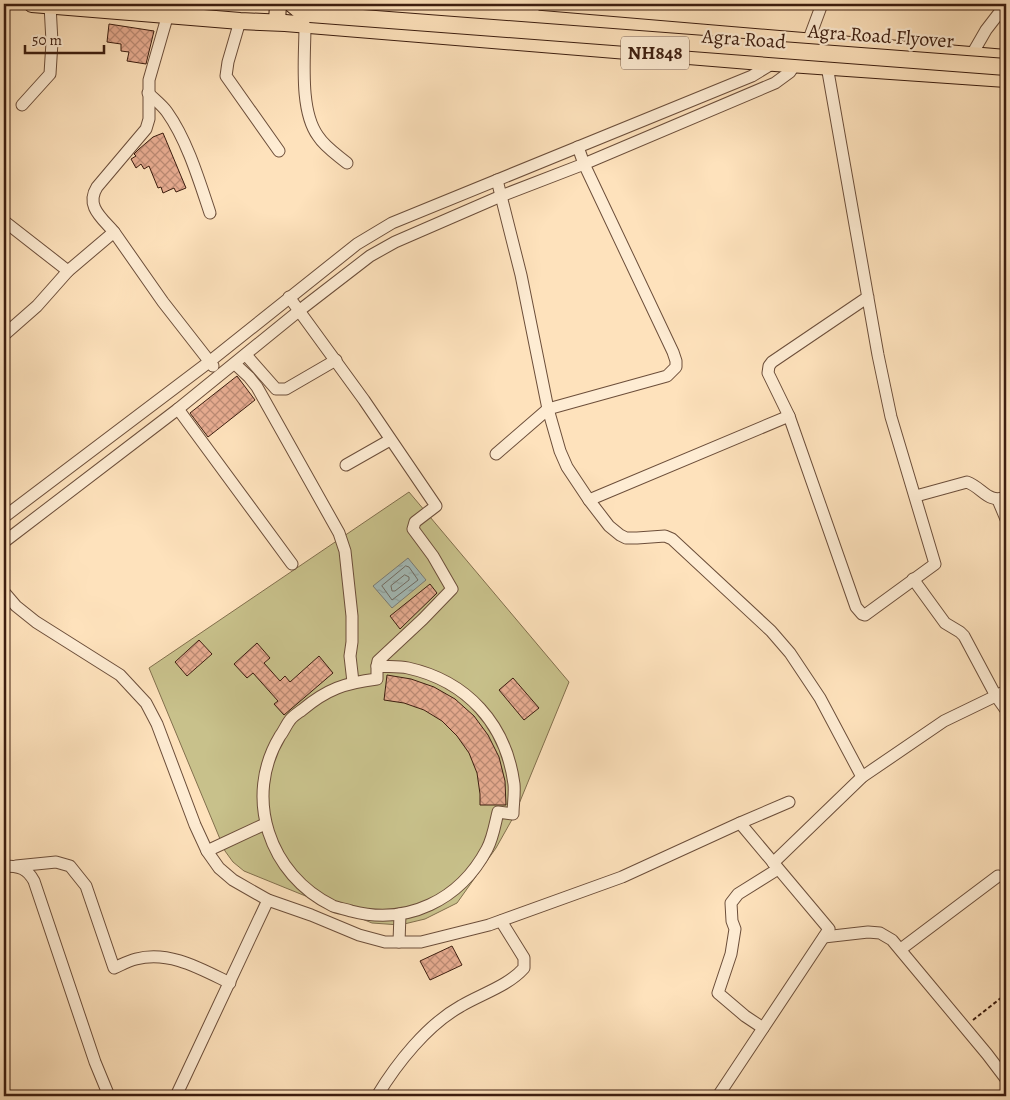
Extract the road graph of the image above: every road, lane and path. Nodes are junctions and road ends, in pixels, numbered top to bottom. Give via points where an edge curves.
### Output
1 (32, 4) edge
2 (278, 4) edge
3 (323, 4) edge
4 (822, 4) edge
5 (1006, 4) edge
6 (50, 5) junction
7 (419, 7) edge
8 (532, 11) edge
9 (168, 14) junction
10 (303, 14) edge
11 (240, 21) junction
12 (281, 22) junction
13 (808, 42) junction
14 (971, 56) junction
15 (1006, 58) edge
16 (775, 63) junction
17 (795, 64) junction
18 (827, 66) junction
19 (1006, 67) edge
20 (1006, 79) edge
21 (148, 93) junction
22 (22, 105) dead end
23 (578, 147) junction
24 (280, 151) dead end
25 (347, 163) dead end
26 (584, 164) junction
27 (497, 180) junction
28 (501, 196) junction
29 (210, 213) dead end
30 (4, 221) edge
31 (114, 232) junction
32 (68, 271) junction
33 (289, 297) junction
34 (868, 297) junction
35 (300, 310) junction
36 (4, 335) edge
37 (246, 355) junction
38 (336, 360) junction
39 (209, 362) junction
40 (235, 364) junction
41 (220, 375) junction
42 (178, 409) junction
43 (548, 409) junction
44 (788, 416) junction
45 (390, 440) junction
46 (496, 454) dead end
47 (346, 464) dead end
48 (916, 496) junction
49 (1002, 498) edge
50 (589, 500) junction
51 (4, 517) edge
52 (1006, 519) edge
53 (4, 542) edge
54 (292, 564) dead end
55 (914, 579) junction
56 (4, 592) edge
57 (377, 666) junction
58 (353, 682) junction
59 (1001, 694) edge
60 (1006, 710) edge
61 (862, 777) junction
62 (790, 802) dead end
63 (740, 823) junction
64 (265, 824) junction
65 (207, 851) junction
66 (4, 866) edge
67 (16, 866) junction
68 (776, 866) junction
69 (998, 876) dead end
70 (268, 900) junction
71 (400, 914) junction
72 (501, 921) junction
73 (824, 937) junction
74 (399, 942) junction
75 (901, 949) junction
76 (230, 983) junction
77 (1006, 994) edge
78 (965, 1026) junction
79 (763, 1028) junction
80 (1006, 1079) edge
81 (109, 1096) edge
82 (176, 1096) edge
83 (377, 1096) edge
84 (718, 1096) edge

1 - 6 highway, NH848
2 - 12 highway
3 - 7 highway, Agra Road / NH848
4 - 13 street
5 - 14 street
6 - 9 highway, NH848
6 - 22 street via 50,74
7 - 8 highway, Agra Road / NH848
8 - 13 highway, Agra Road / NH848
9 - 11 highway, NH848
9 - 21 street via 152,67
10 - 12 highway, Agra Road / NH848
10 - 16 highway, Agra Road / NH848
10 - 19 highway, Agra Road Flyover, bridge
10 - 25 street via 306,104 310,121 325,145
11 - 12 highway, Agra Road / NH848
11 - 24 street via 226,76
13 - 14 highway, Agra Road / NH848
13 - 16 street
13 - 17 street
13 - 18 street
14 - 15 highway, Agra Road / NH848
16 - 17 highway, Agra Road / NH848
16 - 23 street via 752,76
17 - 18 highway, Agra Road / NH848
17 - 26 street via 775,83
18 - 20 highway, Agra Road / NH848
18 - 34 street
21 - 29 street via 174,124
21 - 31 street via 150,112 146,129 92,195 96,211
23 - 26 street
23 - 27 street
26 - 28 street
26 - 43 street via 673,352 676,367 666,376
27 - 28 street
27 - 33 street via 376,232
28 - 35 street via 370,256
28 - 43 street via 521,275
30 - 32 street
31 - 32 street
31 - 39 street
32 - 36 street via 37,306
33 - 35 street
33 - 39 street
34 - 44 street via 769,366 768,373
34 - 48 street via 891,417
35 - 37 street
35 - 38 street
37 - 38 street via 276,389 286,389
37 - 40 street
38 - 45 street
39 - 41 street
39 - 51 street
40 - 41 street
40 - 58 street via 257,387 339,533 352,616 350,656
41 - 42 street
42 - 53 street
42 - 54 street
43 - 46 street
43 - 50 street via 567,467
44 - 50 street
44 - 55 street via 859,611 865,615
45 - 47 street
45 - 57 street via 436,506 414,522 413,530 433,556 452,590 378,661
48 - 49 street via 967,482 994,499
48 - 55 street via 935,564
49 - 52 street
50 - 61 street via 610,526 626,538 665,536 672,539 771,631 820,698
55 - 59 street via 945,623 964,636
56 - 65 street via 36,622 120,675 146,703
57 - 58 street via 377,679
57 - 71 street via 406,668 434,675 459,689 481,708 498,731 509,758 514,786 513,814 498,812 488,848 468,878 440,901
58 - 64 street via 319,696 290,720 271,751 264,778
59 - 60 street
59 - 61 street via 944,722
61 - 68 street
62 - 63 street
63 - 68 street
63 - 72 street via 622,877
64 - 65 street
64 - 71 street via 279,858 302,886 333,906 369,916
65 - 70 street via 233,880
66 - 67 street
67 - 76 street via 56,862 70,866 86,886 114,968 136,959 175,959
67 - 81 street via 24,868 34,882
68 - 73 street via 829,929
68 - 79 street via 738,894 731,903 735,929 718,993
69 - 75 street
70 - 74 street via 359,935
70 - 76 street
71 - 74 street
72 - 74 street via 421,942
72 - 83 street via 524,958 524,968 437,1022 390,1075
73 - 75 street via 880,933
73 - 79 street
75 - 78 street
76 - 82 street
77 - 78 path
78 - 80 street
79 - 84 street

